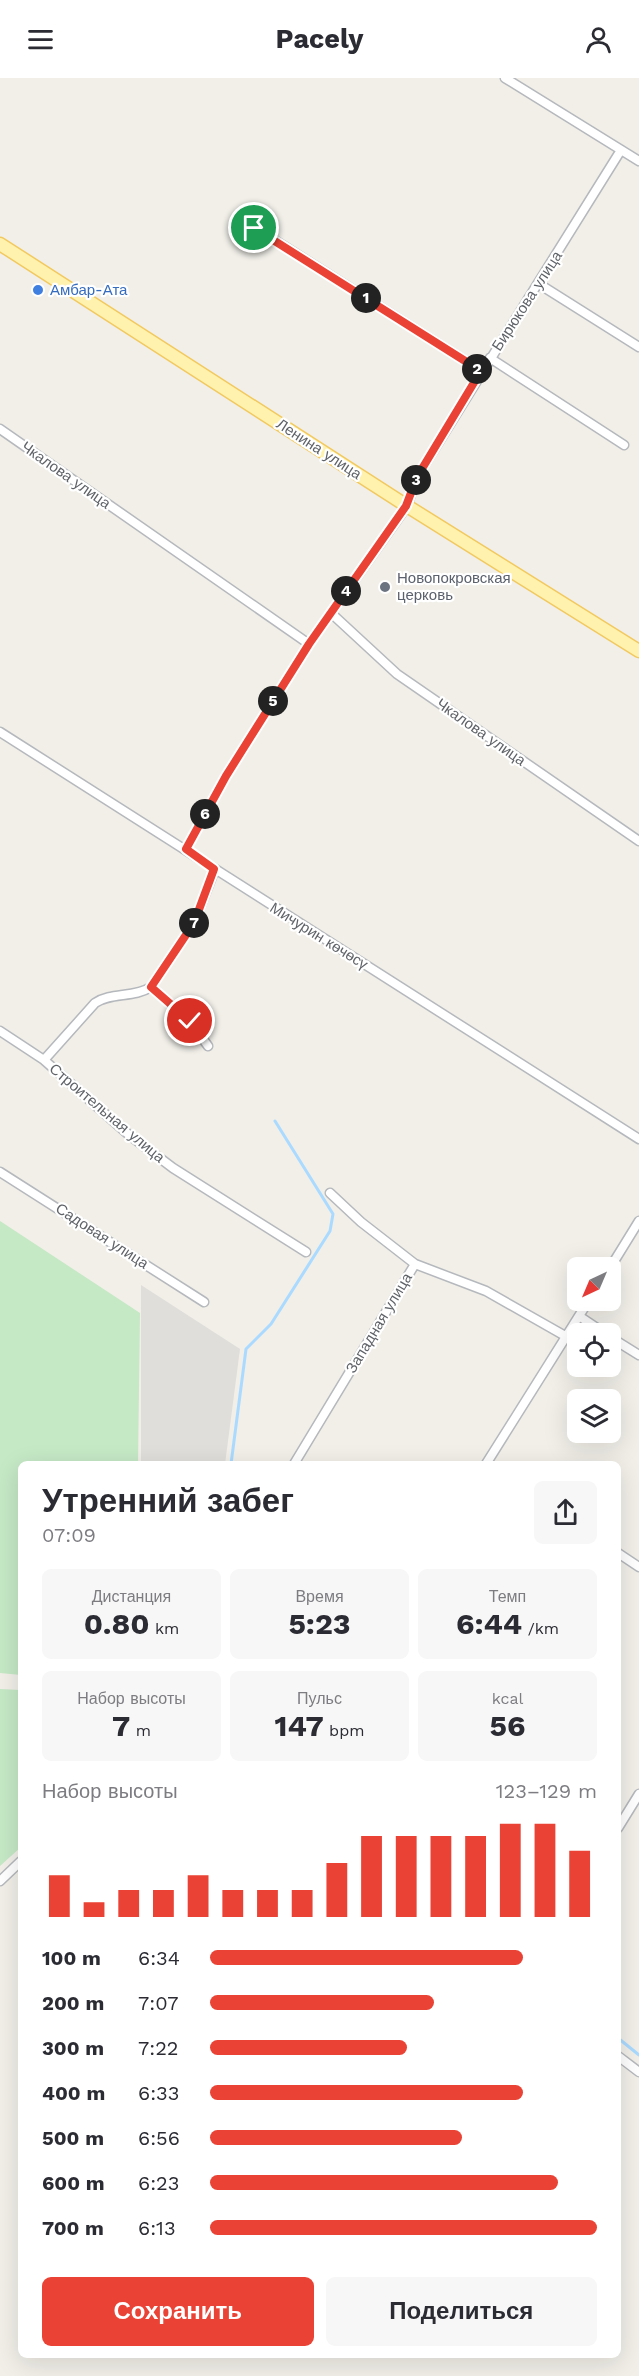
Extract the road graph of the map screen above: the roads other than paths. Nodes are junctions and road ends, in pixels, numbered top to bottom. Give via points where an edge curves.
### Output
1 (505, 78) edge
2 (621, 150) junction
3 (639, 161) edge
4 (254, 228) dead end
5 (0, 244) edge
6 (539, 284) junction
7 (639, 347) edge
8 (490, 358) junction
9 (481, 371) junction
10 (0, 429) edge
11 (624, 446) dead end
12 (406, 506) junction
13 (331, 613) junction
14 (309, 644) junction
15 (639, 651) edge
16 (0, 732) edge
17 (639, 841) edge
18 (186, 849) junction
19 (214, 869) junction
20 (151, 987) junction
21 (0, 1031) edge
22 (208, 1046) dead end
23 (44, 1060) junction
24 (639, 1139) edge
25 (0, 1172) edge
26 (330, 1193) dead end
27 (639, 1221) edge
28 (306, 1252) dead end
29 (617, 1257) edge
30 (415, 1264) junction
31 (204, 1302) dead end
32 (582, 1311) edge
33 (579, 1316) junction
34 (575, 1323) edge
35 (590, 1323) edge
36 (567, 1337) joint
37 (621, 1344) edge
38 (639, 1355) edge
39 (296, 1461) edge
40 (488, 1461) edge
41 (621, 1554) edge
42 (639, 1567) edge
43 (639, 1794) edge
44 (621, 1823) edge
45 (18, 1864) edge
46 (0, 1881) edge
47 (621, 2058) edge
48 (639, 2072) edge

1 - 2 street
2 - 3 street
2 - 6 street, Бирюкова улица
4 - 9 street
5 - 12 main road, Ленина улица
6 - 7 street
6 - 8 street, Бирюкова улица
8 - 9 street, Бирюкова улица
8 - 11 street
9 - 12 street, Бирюкова улица via 417,477
10 - 14 street, Чкалова улица
12 - 13 street, Бирюкова улица
12 - 15 main road, Ленина улица
13 - 14 street, Бирюкова улица
13 - 17 street, Чкалова улица via 397,674
14 - 18 street, Бирюкова улица via 226,776
16 - 18 street, Мичурин көчөсү
18 - 19 street, Мичурин көчөсү
19 - 20 street via 194,923
19 - 24 street, Мичурин көчөсү
20 - 22 street via 190,1021
20 - 23 street via 142,993 95,1003
21 - 23 street, Строительная улица
23 - 28 street, Строительная улица via 173,1168
25 - 31 street, Садовая улица
26 - 30 street
27 - 29 street
30 - 36 street, Западная улица via 486,1292
30 - 39 street, Западная улица
32 - 33 street
33 - 34 street
33 - 35 street
36 - 40 street
37 - 38 street
41 - 42 street
43 - 44 street
45 - 46 street
47 - 48 street

